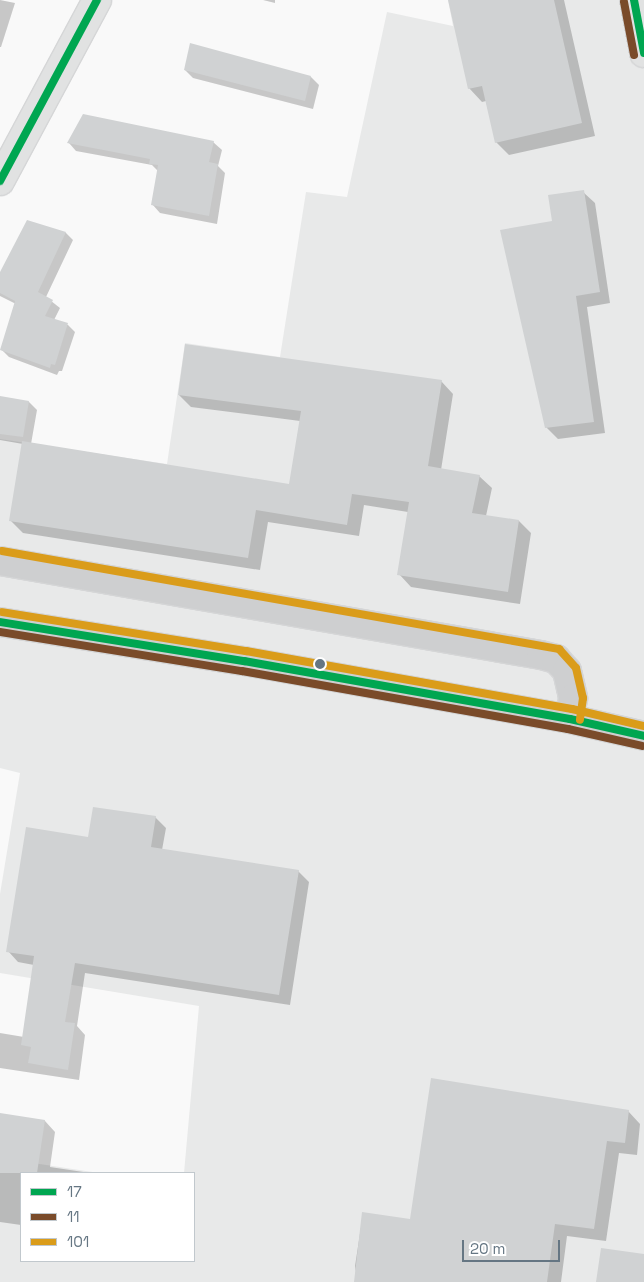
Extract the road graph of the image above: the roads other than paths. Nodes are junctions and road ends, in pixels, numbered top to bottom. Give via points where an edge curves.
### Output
1 (97, 0) edge
2 (634, 0) edge
3 (644, 53) edge
4 (0, 181) edge
5 (0, 561) edge
6 (0, 622) edge
7 (570, 719) junction
8 (644, 736) edge

1 - 4 main road
2 - 3 main road
5 - 7 street via 556,659 568,671 573,698
6 - 7 street via 244,660
7 - 8 street

